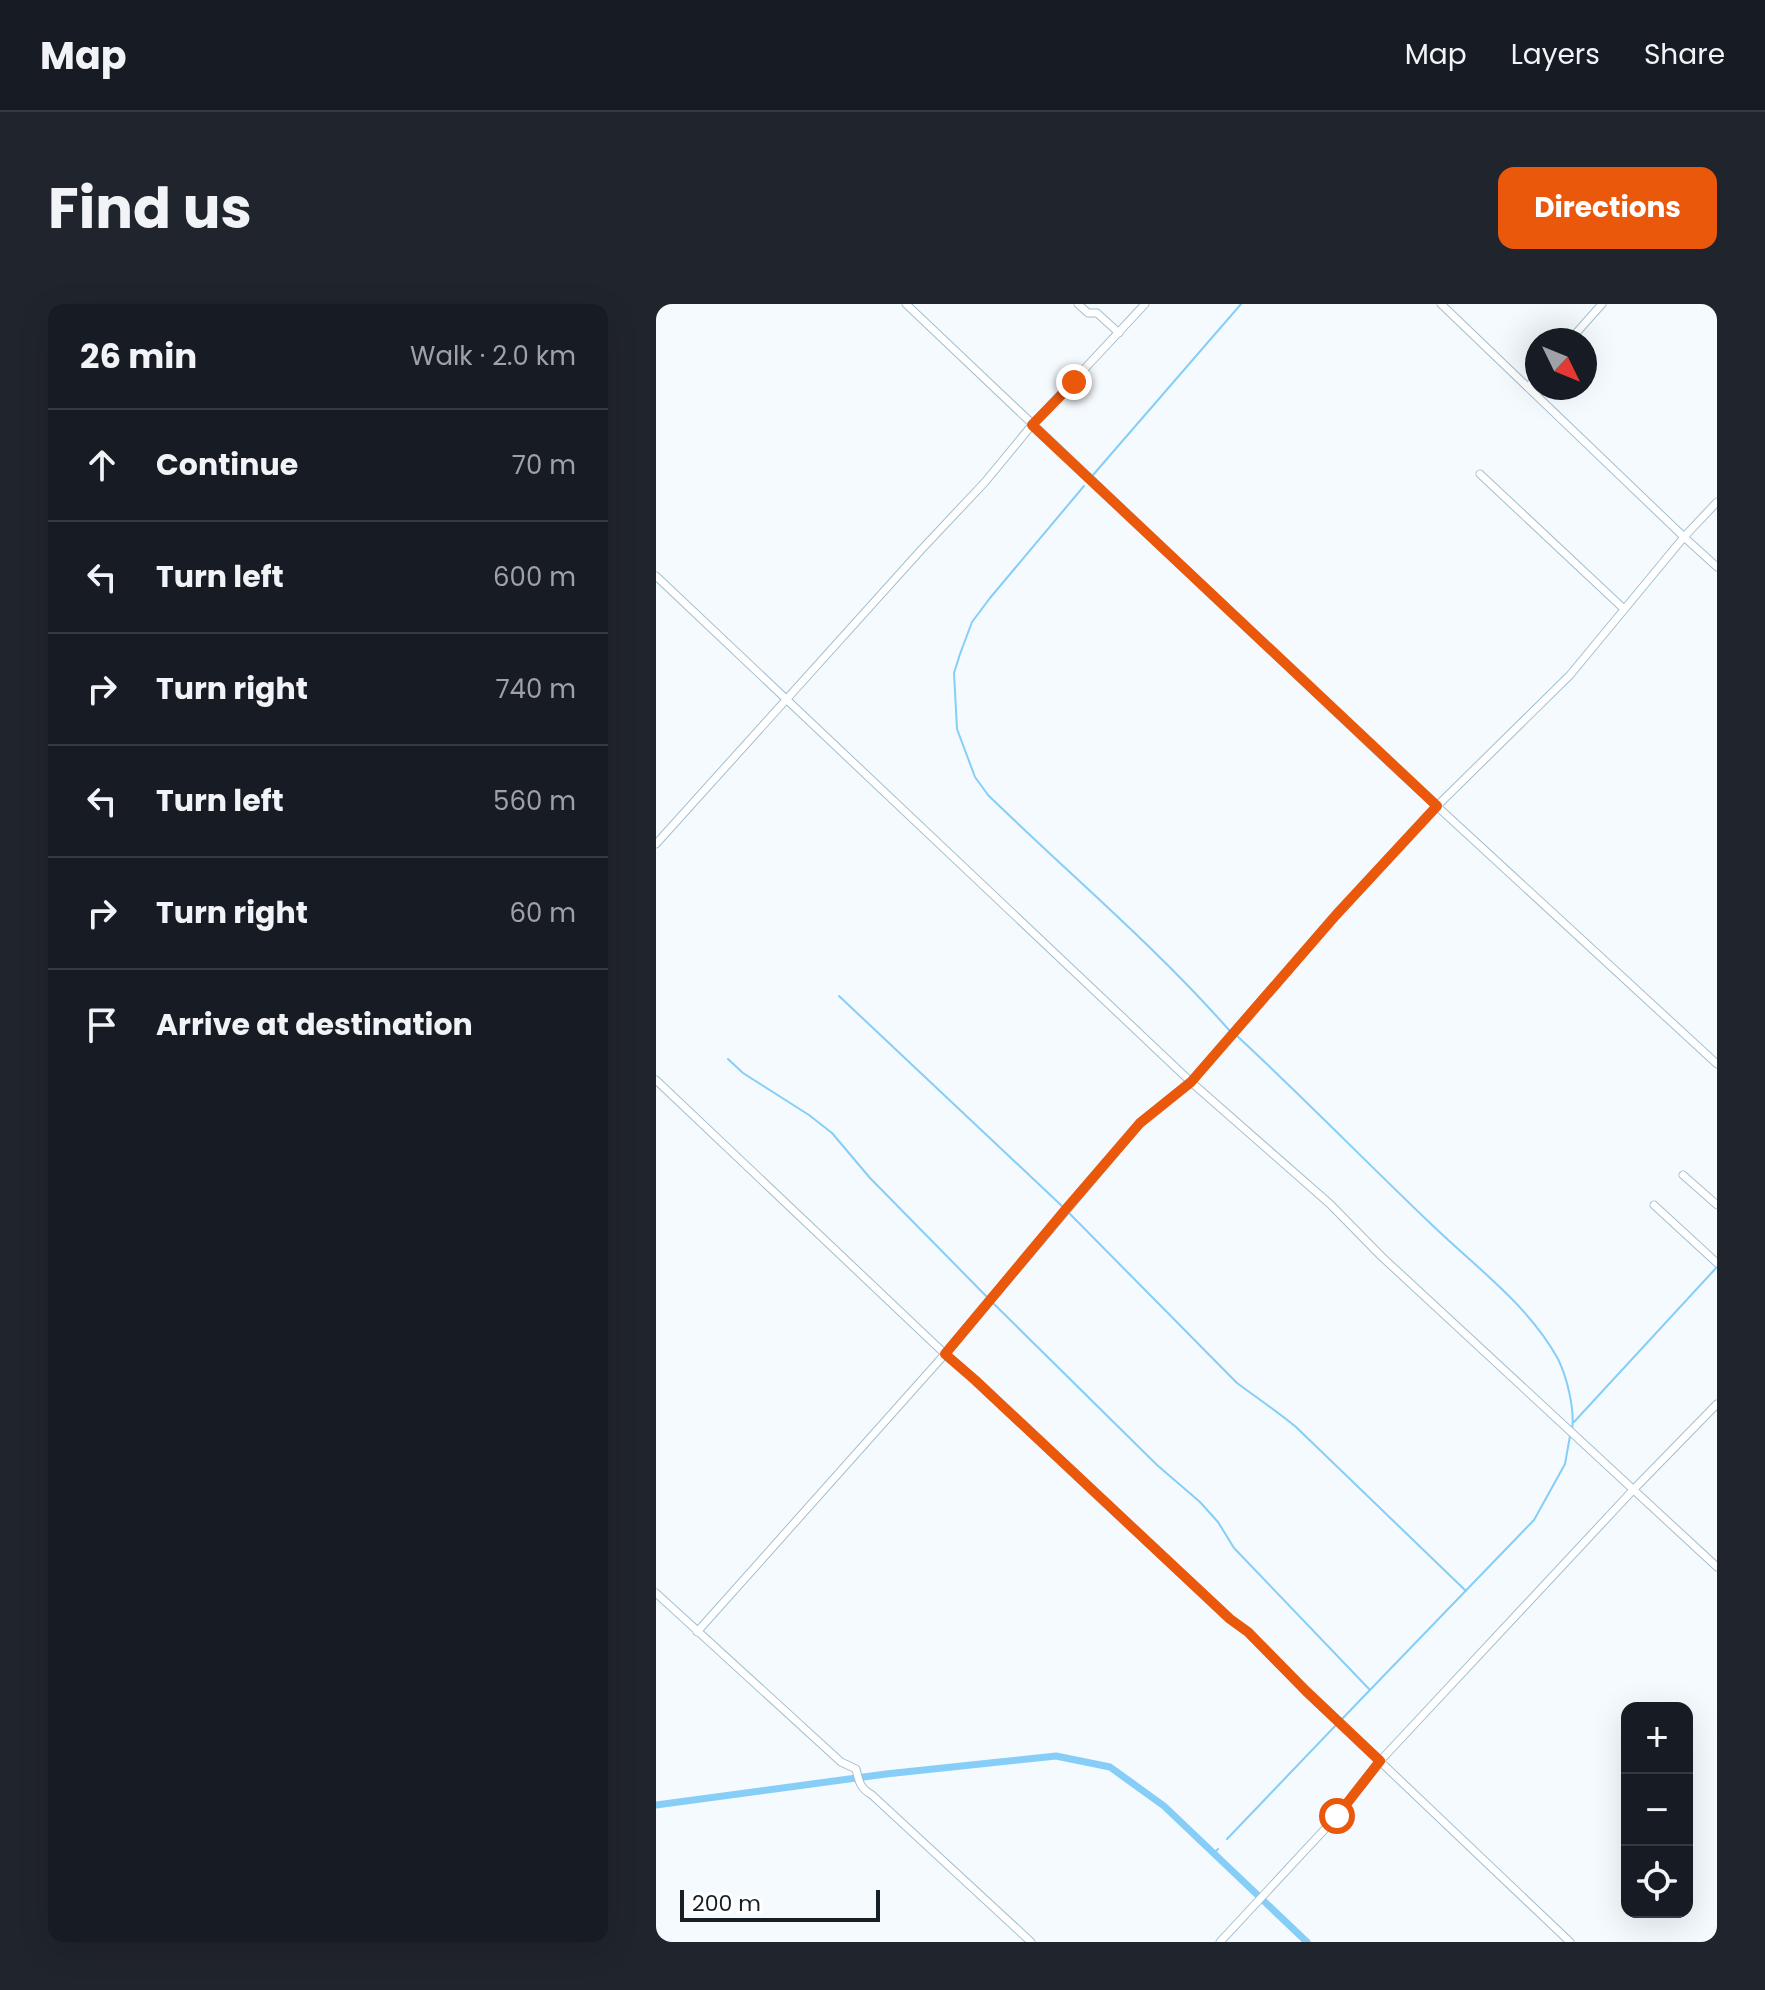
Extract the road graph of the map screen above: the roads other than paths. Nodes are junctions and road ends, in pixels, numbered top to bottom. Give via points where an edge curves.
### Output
1 (906, 304) edge
2 (1078, 304) edge
3 (1441, 304) edge
4 (1602, 304) edge
5 (1144, 305) edge
6 (1581, 328) edge
7 (1119, 333) junction
8 (1525, 384) edge
9 (1542, 400) edge
10 (1032, 425) junction
11 (1480, 474) dead end
12 (1717, 502) edge
13 (1684, 537) junction
14 (1717, 567) edge
15 (656, 576) edge
16 (1624, 609) junction
17 (785, 700) junction
18 (1437, 806) junction
19 (656, 844) edge
20 (1717, 1064) edge
21 (656, 1080) edge
22 (1191, 1082) junction
23 (1683, 1175) dead end
24 (1654, 1205) dead end
25 (1717, 1205) edge
26 (1717, 1263) edge
27 (945, 1354) junction
28 (1717, 1404) edge
29 (1634, 1489) junction
30 (1717, 1567) edge
31 (656, 1593) edge
32 (697, 1632) junction
33 (1380, 1761) junction
34 (1031, 1942) edge
35 (1220, 1942) edge
36 (1570, 1942) edge

1 - 10 street
2 - 7 street
3 - 8 street
4 - 6 street
5 - 7 street
7 - 10 street
9 - 13 street
10 - 17 street
10 - 18 street
11 - 16 street
12 - 13 street
13 - 14 street
13 - 16 street
15 - 17 street
16 - 18 street via 1570,675
17 - 19 street
17 - 22 street
18 - 20 street
18 - 22 street
21 - 27 street
22 - 27 street via 1140,1123
22 - 29 street via 1330,1204
23 - 25 street
24 - 26 street
27 - 32 street
27 - 33 street via 1248,1632
28 - 29 street
29 - 30 street
29 - 33 street
31 - 32 street
32 - 34 street via 841,1762 856,1769 862,1789
33 - 35 street via 1337,1816
33 - 36 street

